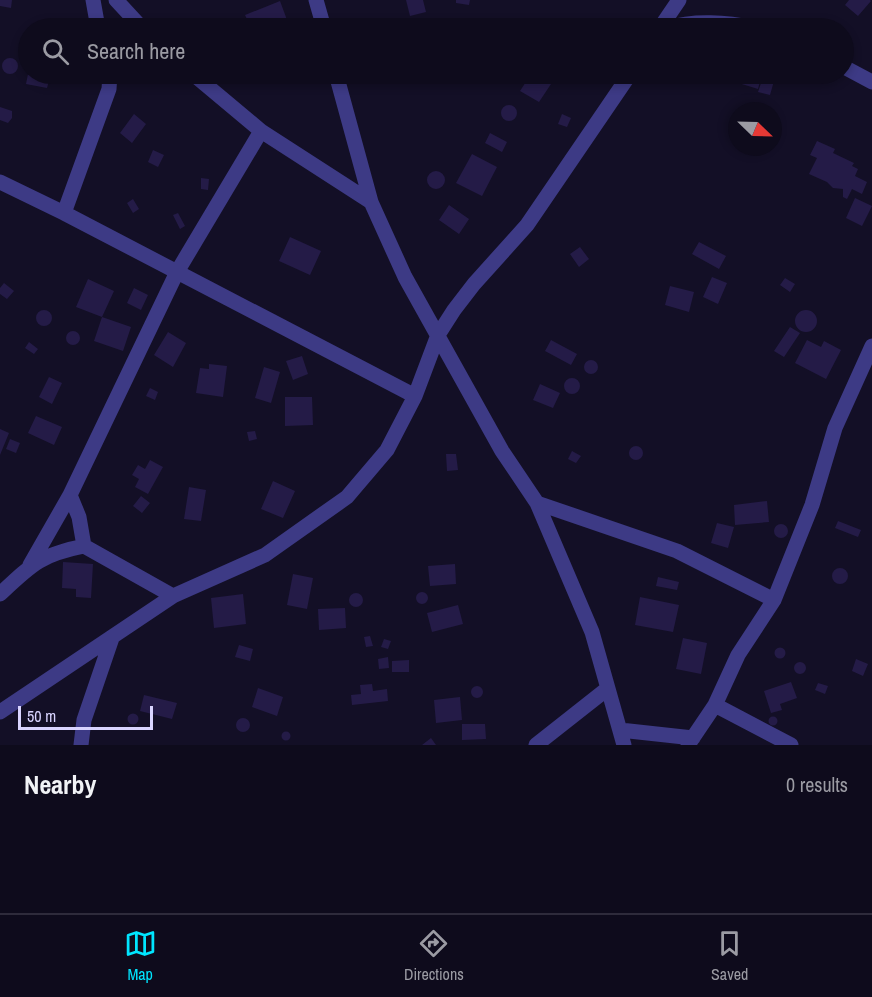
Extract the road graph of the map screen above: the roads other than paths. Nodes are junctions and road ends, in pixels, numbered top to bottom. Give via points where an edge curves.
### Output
1 (93, 0) edge
2 (116, 0) edge
3 (316, 0) edge
4 (679, 0) edge
5 (96, 18) edge
6 (133, 18) edge
7 (321, 18) edge
8 (667, 18) edge
9 (854, 73) edge
10 (872, 82) edge
11 (109, 84) edge
12 (205, 84) edge
13 (339, 84) edge
14 (623, 84) edge
15 (261, 131) junction
16 (0, 182) edge
17 (371, 202) junction
18 (64, 213) junction
19 (177, 272) junction
20 (438, 336) junction
21 (872, 346) edge
22 (415, 396) junction
23 (70, 495) junction
24 (537, 503) junction
25 (84, 546) junction
26 (30, 565) junction
27 (0, 594) edge
28 (173, 597) junction
29 (774, 600) junction
30 (112, 638) junction
31 (607, 689) junction
32 (715, 705) junction
33 (0, 712) edge
34 (622, 738) edge
35 (691, 741) edge
36 (81, 745) edge
37 (536, 745) edge
38 (791, 745) edge

1 - 5 street
2 - 6 street
3 - 7 street
4 - 8 street
9 - 10 street
11 - 18 street
12 - 15 street
13 - 17 street
14 - 20 street via 527,225 474,284
15 - 17 street
15 - 19 street
16 - 18 street
17 - 20 street via 405,277
18 - 19 street
19 - 22 street
19 - 23 street
20 - 22 street
20 - 24 street via 502,451
21 - 29 street via 835,428 812,505
22 - 28 street via 387,450 347,496 265,555
23 - 25 street
23 - 26 street
24 - 29 street via 677,551
24 - 31 street via 592,632
25 - 26 street via 54,552
25 - 28 street
26 - 27 street
28 - 30 street
29 - 32 street via 738,655
30 - 33 street
30 - 36 street via 84,720
31 - 34 street
31 - 37 street
32 - 35 street
32 - 38 street
34 - 35 street

